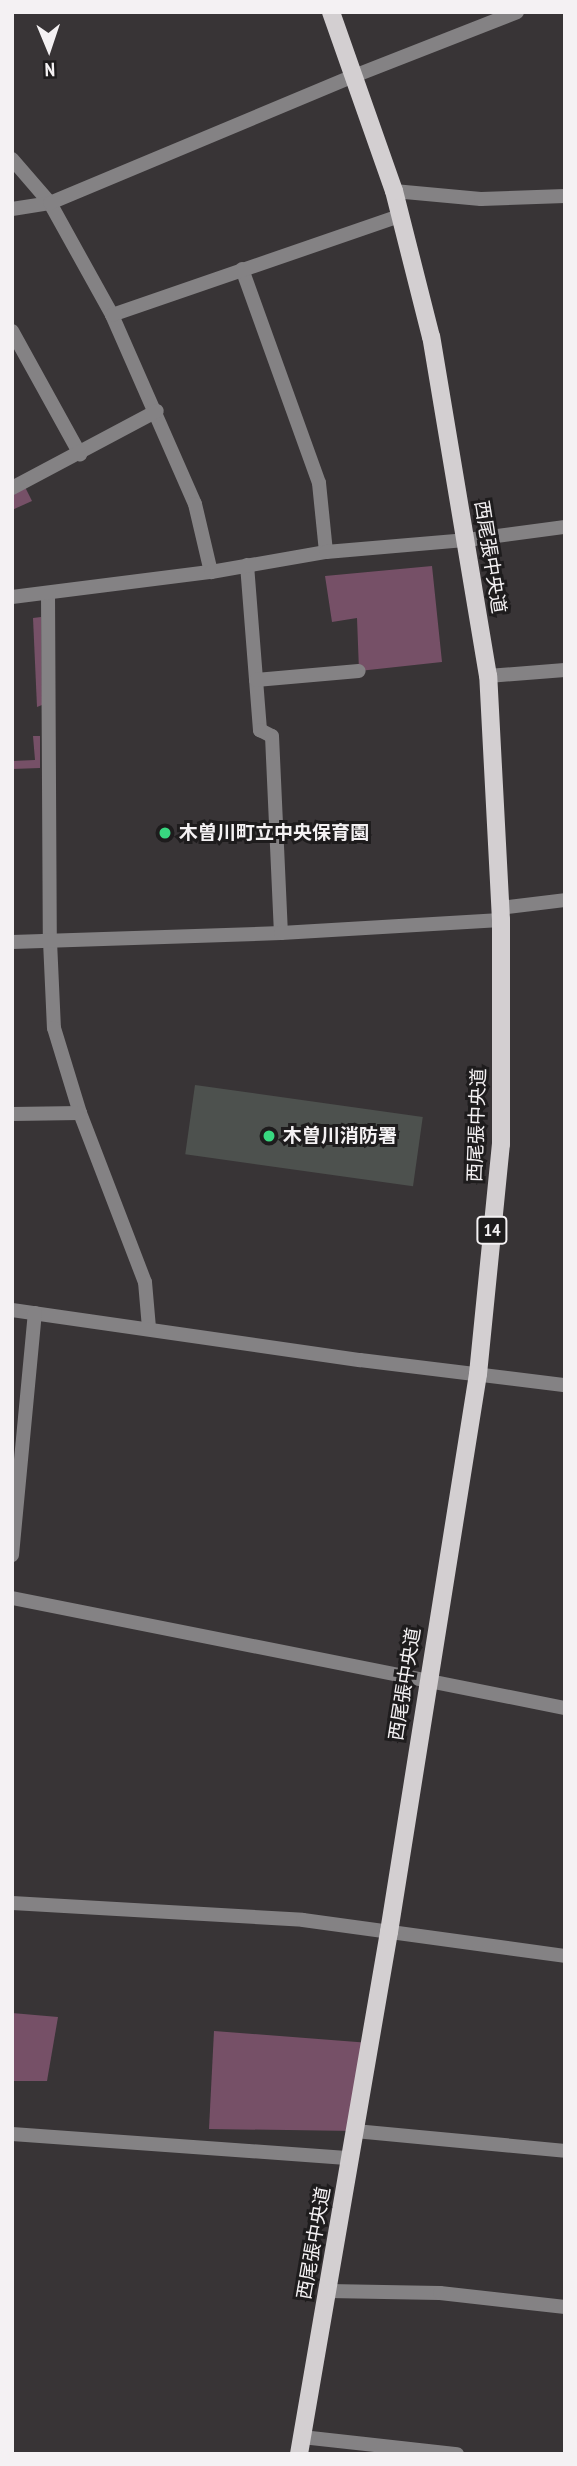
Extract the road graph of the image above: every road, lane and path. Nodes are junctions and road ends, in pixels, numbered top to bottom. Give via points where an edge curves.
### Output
1 (331, 12) edge
2 (517, 12) edge
3 (354, 76) junction
4 (12, 159) edge
5 (394, 191) junction
6 (565, 197) edge
7 (50, 204) junction
8 (12, 209) edge
9 (400, 216) junction
10 (242, 269) junction
11 (112, 315) junction
12 (12, 331) edge
13 (157, 411) junction
14 (80, 454) junction
15 (12, 488) edge
16 (565, 527) edge
17 (467, 540) junction
18 (326, 552) junction
19 (247, 565) junction
20 (211, 572) junction
21 (48, 593) junction
22 (12, 597) edge
23 (565, 670) edge
24 (359, 671) dead end
25 (488, 676) junction
26 (256, 681) junction
27 (565, 900) edge
28 (501, 914) junction
29 (281, 933) junction
30 (50, 941) junction
31 (12, 942) edge
32 (80, 1113) junction
33 (12, 1114) edge
34 (12, 1310) edge
35 (35, 1313) junction
36 (149, 1328) junction
37 (478, 1374) junction
38 (565, 1385) edge
39 (20, 1403) edge
40 (12, 1555) edge
41 (12, 1598) edge
42 (427, 1682) junction
43 (565, 1708) edge
44 (12, 1903) edge
45 (389, 1931) junction
46 (565, 1956) edge
47 (355, 2131) junction
48 (12, 2134) edge
49 (565, 2151) edge
50 (350, 2158) junction
51 (328, 2291) junction
52 (565, 2307) edge
53 (301, 2445) edge
54 (457, 2454) edge

1 - 3 main road, 西尾張中央道 / 14
2 - 3 street
3 - 5 main road, 西尾張中央道 / 14
3 - 7 street
4 - 7 street
5 - 6 street via 481,200
5 - 9 main road, 西尾張中央道 / 14
7 - 8 street
7 - 11 street
9 - 10 street
9 - 17 main road, 西尾張中央道 / 14 via 431,337
10 - 11 street
10 - 18 street via 319,483
11 - 13 street
12 - 14 street
13 - 14 street
13 - 20 street via 195,504
14 - 15 street
16 - 17 street
17 - 18 street
17 - 25 main road, 西尾張中央道 / 14
18 - 19 street
19 - 20 street
19 - 26 street
20 - 21 street
21 - 22 street
21 - 30 street
23 - 25 street
24 - 26 street
25 - 28 main road, 西尾張中央道 / 14
26 - 29 street via 260,730 272,736
27 - 28 street
28 - 29 street
28 - 37 main road, 西尾張中央道 / 14 via 501,1144
29 - 30 street
30 - 31 street
30 - 32 street via 54,1028
32 - 33 street
32 - 36 street via 145,1282
34 - 35 street
35 - 36 street
35 - 39 street
36 - 37 street
37 - 38 street
37 - 42 main road, 西尾張中央道 / 14
39 - 40 street
41 - 42 street
42 - 43 street
42 - 45 main road, 西尾張中央道 / 14
44 - 45 street via 303,1920
45 - 46 street
45 - 47 main road, 西尾張中央道 / 14
47 - 49 street
47 - 50 main road, 西尾張中央道 / 14
48 - 50 street
50 - 51 main road, 西尾張中央道 / 14
51 - 52 street via 440,2293
51 - 53 main road, 西尾張中央道 / 14
53 - 54 street

